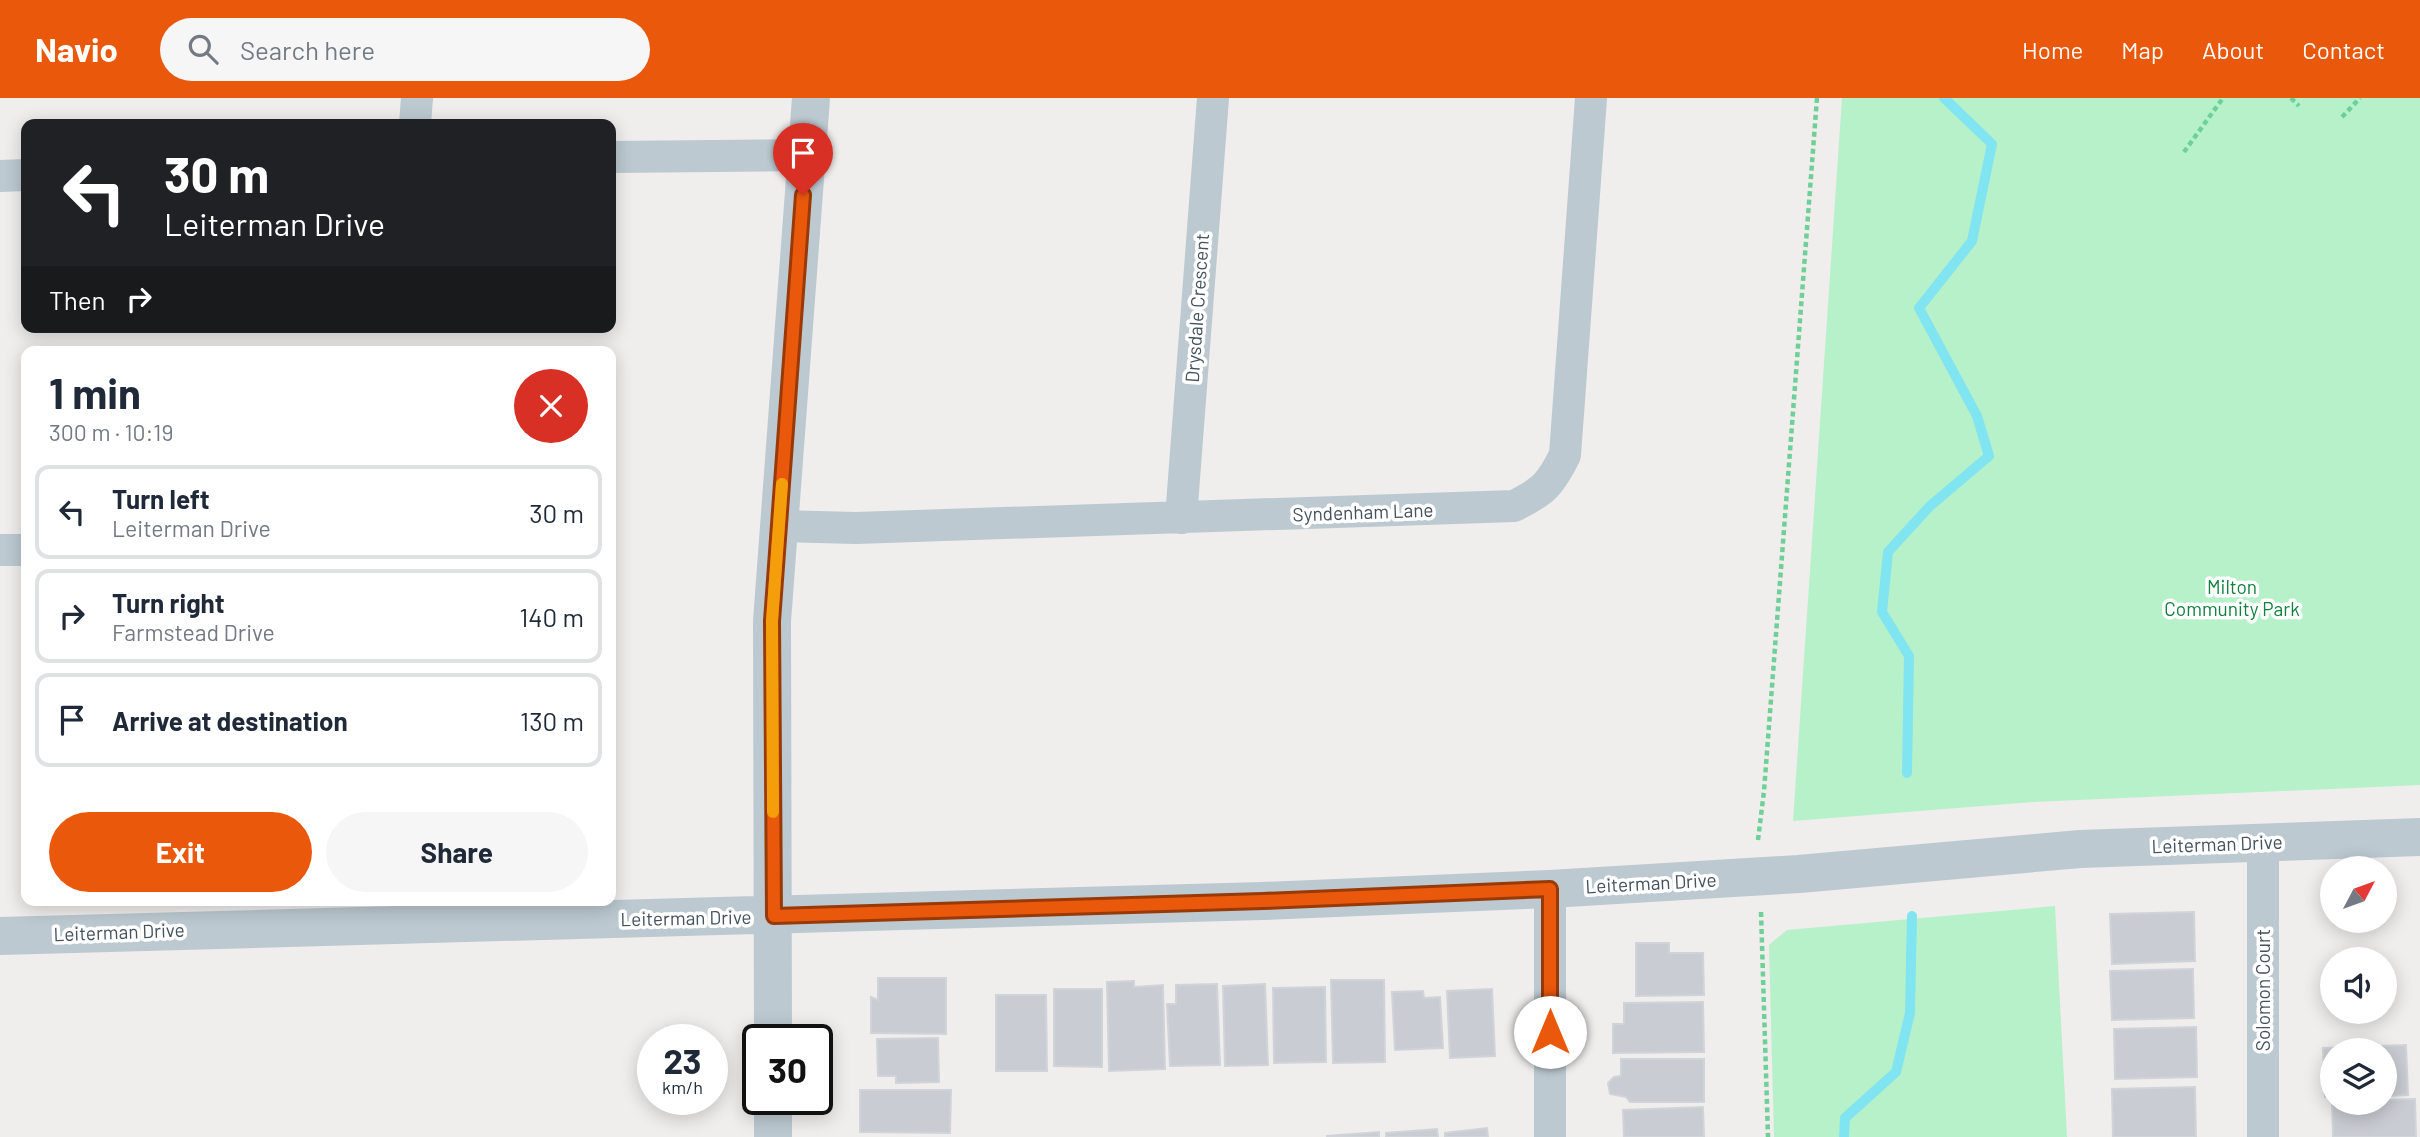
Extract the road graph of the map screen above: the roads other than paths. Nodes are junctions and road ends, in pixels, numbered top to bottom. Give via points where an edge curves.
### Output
1 (417, 98) edge
2 (811, 98) edge
3 (1213, 98) edge
4 (1591, 98) edge
5 (415, 119) edge
6 (806, 155) junction
7 (616, 158) edge
8 (21, 175) edge
9 (0, 176) edge
10 (1181, 518) junction
11 (779, 526) junction
12 (21, 550) edge
13 (0, 551) edge
14 (2420, 837) edge
15 (2263, 843) junction
16 (1550, 889) junction
17 (377, 913) edge
18 (774, 916) junction
19 (0, 936) edge
20 (773, 1024) edge
21 (773, 1115) edge
22 (773, 1137) edge
23 (1550, 1137) edge
24 (2263, 1137) edge

1 - 5 street
2 - 6 street
3 - 10 street, Drysdale Crescent
4 - 10 street, Syndenham Lane via 1565,455 1553,479 1537,495 1514,506
6 - 7 street
6 - 11 street
8 - 9 street
10 - 11 street, Syndenham Lane via 856,528
11 - 18 street via 772,621
12 - 13 street
14 - 15 street, Leiterman Drive
15 - 16 street, Leiterman Drive via 2080,849 1800,874
15 - 24 street, Solomon Court
16 - 18 street, Leiterman Drive
16 - 23 street
17 - 18 street, Leiterman Drive
17 - 19 street, Leiterman Drive
18 - 20 street
21 - 22 street

